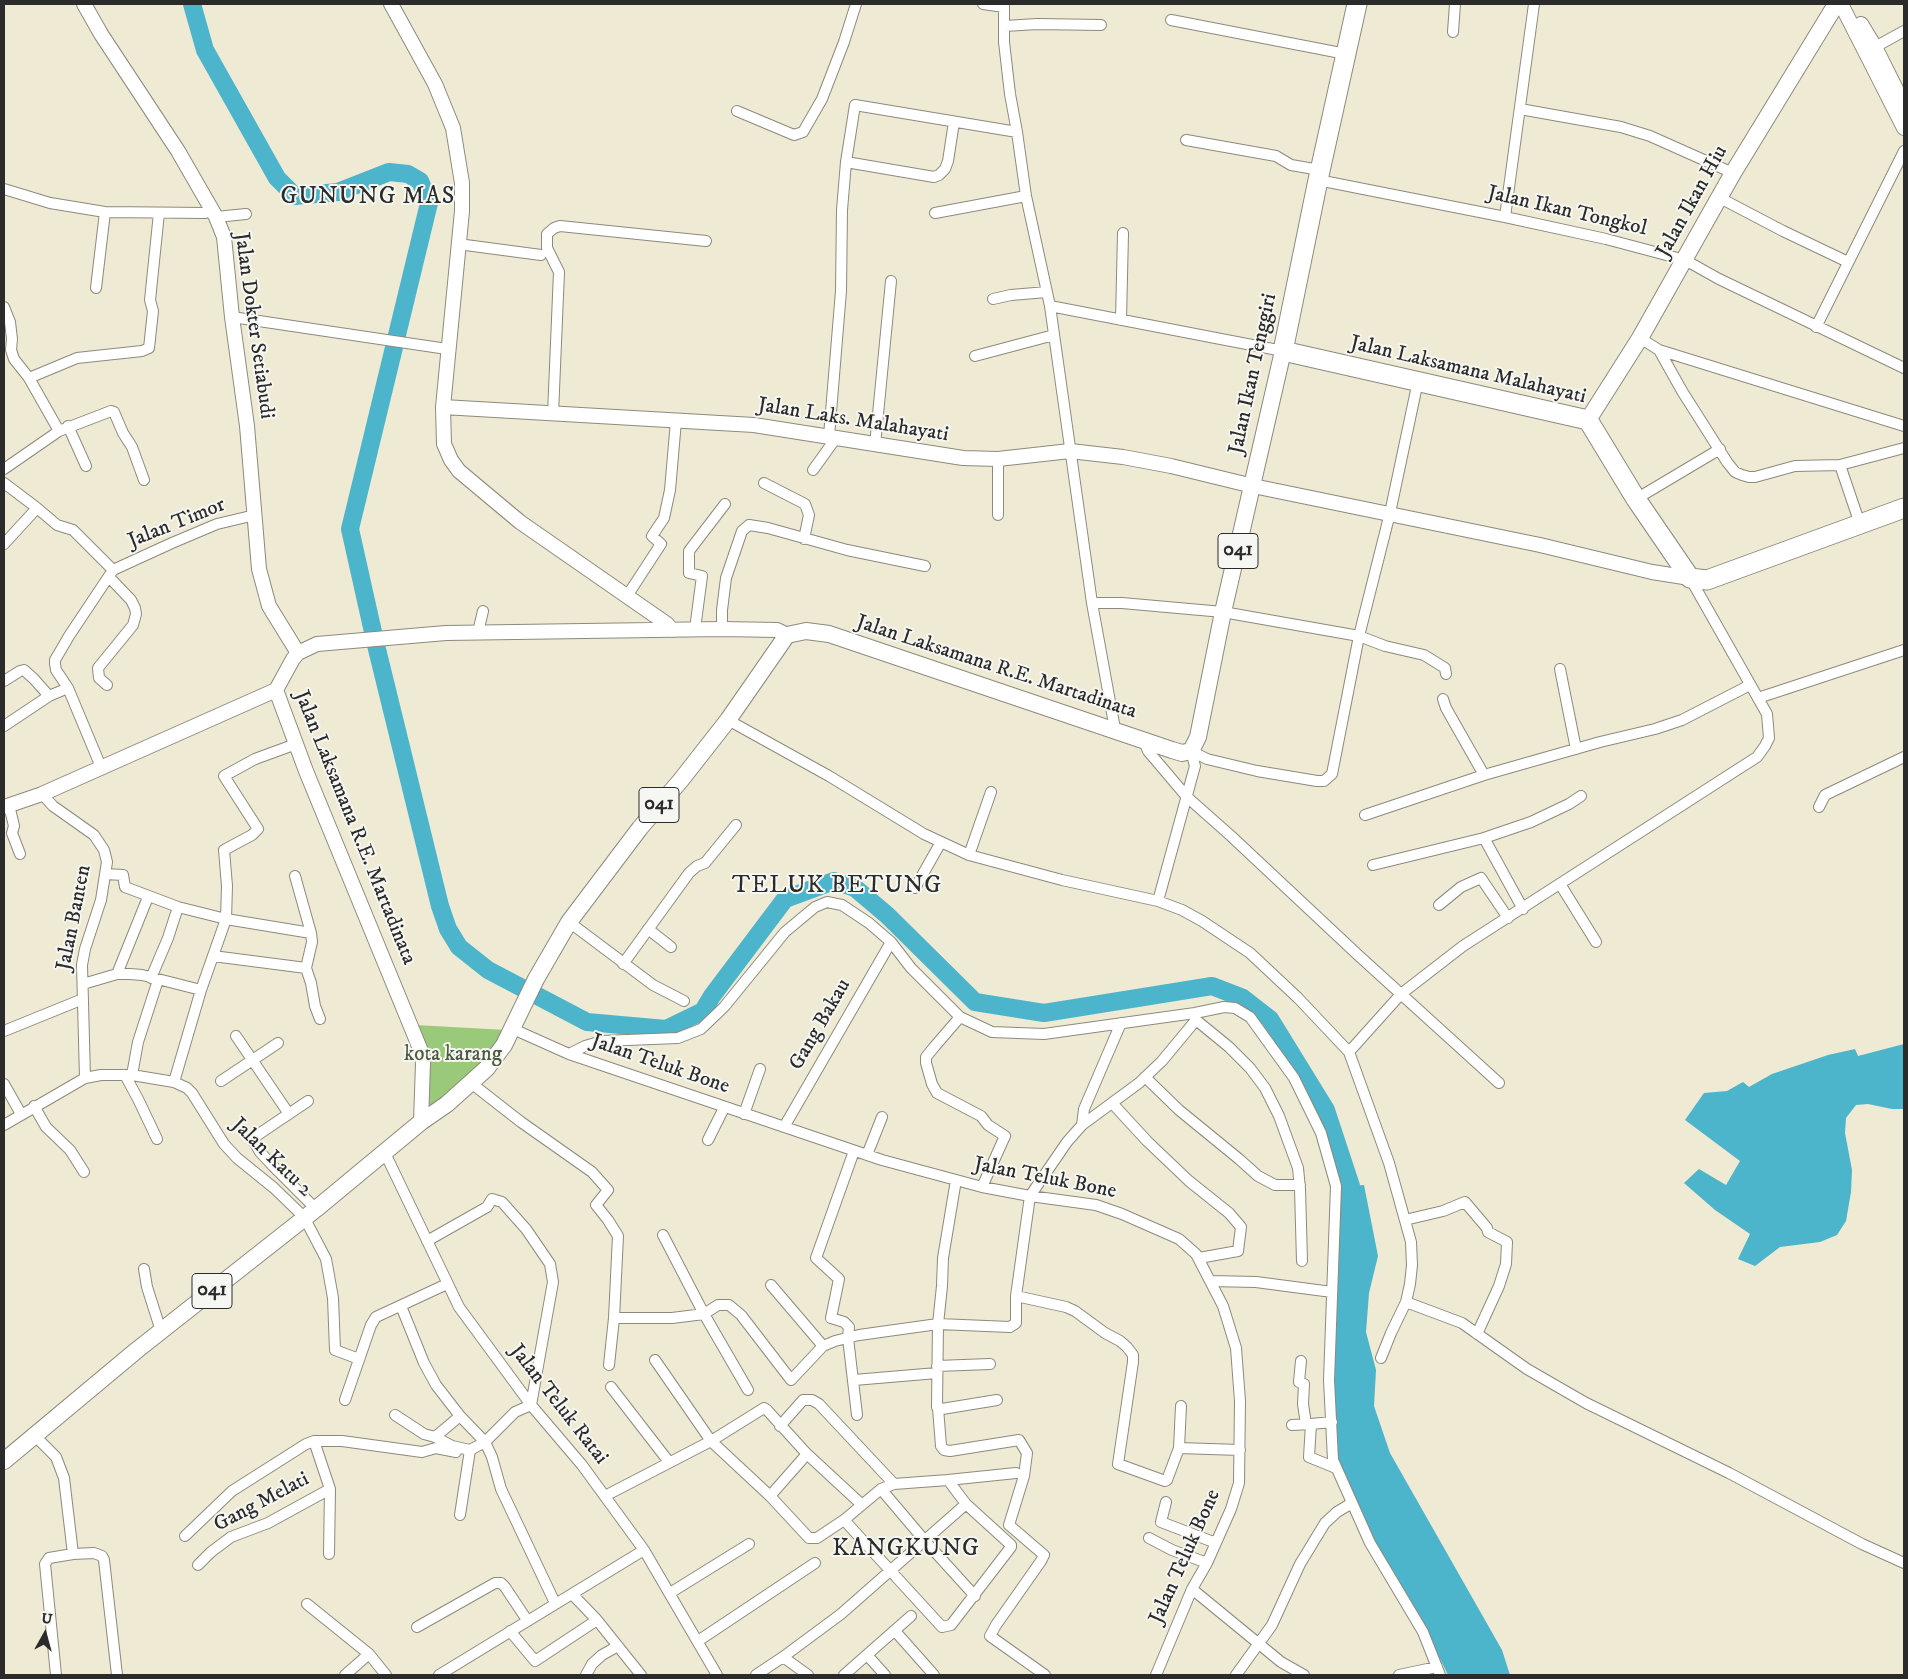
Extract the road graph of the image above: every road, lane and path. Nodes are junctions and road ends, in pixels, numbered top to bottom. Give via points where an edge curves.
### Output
1 (84, 4) edge
2 (391, 4) edge
3 (856, 4) edge
4 (983, 4) edge
5 (1357, 4) edge
6 (1455, 4) edge
7 (1534, 4) edge
8 (1841, 4) edge
9 (1004, 5) edge
10 (1171, 20) dead end
11 (1101, 25) dead end
12 (1005, 26) junction
13 (1904, 31) edge
14 (1453, 32) dead end
15 (1875, 47) junction
16 (1346, 54) junction
17 (1904, 105) edge
18 (1520, 109) junction
19 (737, 111) dead end
20 (954, 122) junction
21 (1904, 128) edge
22 (1017, 132) junction
23 (1186, 140) dead end
24 (1904, 150) edge
25 (846, 162) junction
26 (1904, 171) edge
27 (1892, 172) junction
28 (1733, 173) junction
29 (1319, 175) junction
30 (4, 189) edge
31 (1026, 196) junction
32 (1720, 198) junction
33 (105, 212) junction
34 (160, 213) junction
35 (935, 213) dead end
36 (214, 214) junction
37 (246, 214) dead end
38 (1505, 216) junction
39 (1123, 233) dead end
40 (706, 241) dead end
41 (458, 244) junction
42 (541, 254) dead end
43 (1685, 260) junction
44 (1848, 262) junction
45 (891, 281) dead end
46 (96, 288) dead end
47 (1047, 292) junction
48 (993, 299) dead end
49 (1050, 306) junction
50 (4, 307) edge
51 (232, 317) junction
52 (1121, 320) junction
53 (1816, 327) junction
54 (1054, 335) junction
55 (1640, 338) junction
56 (447, 349) junction
57 (1659, 350) junction
58 (1283, 351) junction
59 (975, 356) dead end
60 (1904, 368) edge
61 (28, 378) junction
62 (1418, 380) junction
63 (443, 407) junction
64 (554, 414) junction
65 (1588, 420) junction
66 (676, 421) junction
67 (1904, 426) edge
68 (63, 428) junction
69 (832, 437) junction
70 (875, 445) junction
71 (1904, 448) edge
72 (1720, 449) junction
73 (1070, 451) junction
74 (998, 459) junction
75 (1840, 465) junction
76 (86, 466) dead end
77 (4, 469) edge
78 (813, 470) dead end
79 (144, 480) dead end
80 (4, 483) edge
81 (764, 483) dead end
82 (1253, 486) junction
83 (1636, 498) junction
84 (725, 504) dead end
85 (37, 508) junction
86 (1904, 508) edge
87 (998, 514) dead end
88 (1390, 514) junction
89 (255, 515) junction
90 (1860, 524) junction
91 (804, 538) junction
92 (4, 544) edge
93 (925, 566) dead end
94 (111, 574) junction
95 (1690, 578) junction
96 (627, 596) junction
97 (1092, 603) junction
98 (483, 611) dead end
99 (1223, 612) junction
100 (695, 629) junction
101 (722, 629) junction
102 (672, 630) junction
103 (478, 632) junction
104 (787, 635) junction
105 (1359, 636) junction
106 (1904, 650) edge
107 (298, 653) junction
108 (1560, 669) dead end
109 (1446, 674) dead end
110 (4, 681) edge
111 (107, 685) dead end
112 (1750, 685) junction
113 (68, 688) junction
114 (276, 690) junction
115 (49, 696) junction
116 (1758, 698) junction
117 (1443, 699) dead end
118 (728, 720) junction
119 (4, 726) edge
120 (1115, 730) junction
121 (1143, 740) junction
122 (296, 744) junction
123 (1576, 749) junction
124 (1191, 751) junction
125 (1904, 757) edge
126 (101, 767) junction
127 (1484, 775) junction
128 (991, 792) dead end
129 (42, 794) junction
130 (1580, 796) dead end
131 (1187, 797) junction
132 (6, 806) edge
133 (1819, 807) dead end
134 (1365, 815) dead end
135 (736, 825) dead end
136 (1484, 838) junction
137 (941, 842) junction
138 (20, 854) dead end
139 (969, 854) junction
140 (1373, 865) dead end
141 (106, 874) junction
142 (295, 876) dead end
143 (1560, 884) junction
144 (915, 888) dead end
145 (148, 897) junction
146 (1158, 901) junction
147 (1440, 905) dead end
148 (178, 907) junction
149 (1523, 909) junction
150 (1508, 918) junction
151 (226, 919) junction
152 (569, 922) junction
153 (648, 929) junction
154 (311, 933) junction
155 (891, 942) junction
156 (1596, 942) dead end
157 (671, 947) dead end
158 (214, 956) junction
159 (623, 964) junction
160 (306, 968) junction
161 (117, 974) junction
162 (154, 979) junction
163 (83, 984) junction
164 (201, 990) junction
165 (1401, 994) junction
166 (83, 999) junction
167 (684, 1001) dead end
168 (1195, 1016) junction
169 (960, 1017) junction
170 (320, 1020) dead end
171 (1121, 1023) junction
172 (514, 1026) junction
173 (4, 1031) edge
174 (236, 1036) dead end
175 (278, 1043) dead end
176 (1349, 1052) junction
177 (569, 1054) junction
178 (253, 1059) junction
179 (760, 1069) dead end
180 (128, 1075) junction
181 (1144, 1077) junction
182 (85, 1078) junction
183 (221, 1081) dead end
184 (174, 1082) junction
185 (471, 1083) junction
186 (1499, 1083) dead end
187 (4, 1084) edge
188 (308, 1101) dead end
189 (1112, 1103) junction
190 (34, 1106) junction
191 (724, 1108) junction
192 (21, 1114) junction
193 (289, 1114) junction
194 (744, 1114) junction
195 (882, 1117) dead end
196 (421, 1122) junction
197 (4, 1125) edge
198 (1082, 1125) junction
199 (784, 1128) junction
200 (157, 1139) dead end
201 (708, 1140) dead end
202 (384, 1151) junction
203 (854, 1151) junction
204 (867, 1155) junction
205 (84, 1172) dead end
206 (956, 1180) junction
207 (1300, 1185) junction
208 (982, 1187) junction
209 (1030, 1196) junction
210 (310, 1213) junction
211 (1405, 1220) junction
212 (663, 1235) dead end
213 (427, 1241) junction
214 (1199, 1258) junction
215 (1302, 1260) dead end
216 (144, 1269) dead end
217 (1210, 1282) junction
218 (447, 1284) junction
219 (771, 1285) dead end
220 (1332, 1292) junction
221 (1016, 1296) junction
222 (1406, 1302) junction
223 (401, 1306) junction
224 (704, 1314) junction
225 (614, 1318) junction
226 (938, 1324) junction
227 (161, 1331) junction
228 (1477, 1334) junction
229 (848, 1338) junction
230 (823, 1346) junction
231 (1381, 1358) dead end
232 (359, 1359) junction
233 (655, 1360) dead end
234 (1301, 1361) dead end
235 (990, 1364) dead end
236 (609, 1365) dead end
237 (937, 1370) junction
238 (854, 1380) junction
239 (611, 1387) dead end
240 (748, 1390) dead end
241 (345, 1400) dead end
242 (997, 1400) dead end
243 (531, 1405) junction
244 (1182, 1406) dead end
245 (938, 1408) junction
246 (395, 1415) dead end
247 (460, 1416) junction
248 (857, 1416) dead end
249 (1332, 1422) junction
250 (1308, 1424) junction
251 (1292, 1425) dead end
252 (780, 1426) junction
253 (35, 1436) junction
254 (435, 1437) junction
255 (314, 1441) junction
256 (711, 1441) junction
257 (485, 1442) junction
258 (1179, 1448) junction
259 (1240, 1450) junction
260 (469, 1453) junction
261 (807, 1454) junction
262 (4, 1461) edge
263 (669, 1462) junction
264 (1336, 1468) junction
265 (1016, 1473) dead end
266 (948, 1480) junction
267 (894, 1484) junction
268 (330, 1489) junction
269 (881, 1490) junction
270 (605, 1496) junction
271 (770, 1496) junction
272 (1166, 1502) dead end
273 (1352, 1503) junction
274 (861, 1504) junction
275 (966, 1504) junction
276 (460, 1515) dead end
277 (844, 1520) junction
278 (185, 1536) dead end
279 (1148, 1538) dead end
280 (924, 1541) junction
281 (1216, 1543) junction
282 (749, 1544) dead end
283 (644, 1550) junction
284 (73, 1554) junction
285 (330, 1554) dead end
286 (816, 1563) dead end
287 (1207, 1563) junction
288 (1904, 1564) edge
289 (198, 1565) dead end
290 (891, 1571) junction
291 (1192, 1589) junction
292 (670, 1593) junction
293 (572, 1594) junction
294 (975, 1596) junction
295 (556, 1603) junction
296 (307, 1604) dead end
297 (911, 1616) dead end
298 (527, 1620) junction
299 (597, 1620) junction
300 (417, 1627) dead end
301 (510, 1631) junction
302 (895, 1631) junction
303 (698, 1641) junction
304 (1259, 1644) junction
305 (618, 1646) junction
306 (369, 1654) junction
307 (867, 1655) junction
308 (783, 1657) junction
309 (1439, 1671) edge
310 (1239, 1674) edge
311 (56, 1675) edge
312 (116, 1675) edge
313 (345, 1675) edge
314 (386, 1675) edge
315 (439, 1675) edge
316 (586, 1675) edge
317 (641, 1675) edge
318 (717, 1675) edge
319 (756, 1675) edge
320 (808, 1675) edge
321 (844, 1675) edge
322 (885, 1675) edge
323 (934, 1675) edge
324 (1045, 1675) edge
325 (1156, 1675) edge
326 (1304, 1675) edge
327 (1400, 1675) edge

1 - 36 street, Jalan Dokter Setiabudi via 178,151
2 - 41 street via 435,84 453,128 462,184
3 - 19 street via 822,99 803,132 794,135
4 - 9 street
5 - 16 highway, Jalan Ikan Tenggiri
6 - 14 street
7 - 18 street
8 - 15 street
8 - 21 street
8 - 28 main road, Jalan Ikan Hiu
9 - 12 street
10 - 16 street
11 - 12 street
12 - 22 street via 1006,68
13 - 15 street
15 - 17 street
16 - 29 highway, Jalan Ikan Tenggiri
18 - 28 street via 1621,127 1650,136
18 - 38 street
20 - 22 street
20 - 25 street via 948,161 945,169 934,177
20 - 25 street via 855,104
22 - 31 street
23 - 29 street, Jalan Ikan Tongkol via 1276,156
24 - 27 street
25 - 69 street
26 - 27 street
27 - 44 street
28 - 32 main road, Jalan Ikan Hiu
29 - 38 street, Jalan Ikan Tongkol
29 - 58 highway, Jalan Ikan Tenggiri
30 - 33 street via 50,203
31 - 35 street
31 - 47 street
32 - 43 main road, Jalan Ikan Hiu
32 - 44 street
33 - 34 street
33 - 46 street
34 - 36 street
34 - 61 street via 150,300 153,311 149,348 77,358
36 - 37 street
36 - 51 street, Jalan Dokter Setiabudi via 224,237
38 - 43 street, Jalan Ikan Tongkol via 1606,238
39 - 52 street
40 - 64 street via 560,226 547,234 547,248 559,272
41 - 42 street
41 - 56 street
43 - 53 street, Jalan Ikan Tongkol
43 - 55 main road, Jalan Ikan Hiu
44 - 53 street
45 - 70 street
47 - 48 street
47 - 49 street
49 - 52 street, Jalan Laksamana Malahayati
49 - 54 street
50 - 61 street via 10,322 10,350
51 - 56 street
51 - 89 street, Jalan Dokter Setiabudi
52 - 58 street, Jalan Laksamana Malahayati
53 - 60 street, Jalan Ikan Tongkol
54 - 59 street
54 - 73 street
55 - 57 street
55 - 65 main road, Jalan Ikan Hiu
56 - 63 street
57 - 67 street
57 - 72 street
58 - 62 highway, Jalan Laksamana Malahayati
58 - 82 main road, Jalan Ikan Tenggiri / 041
61 - 68 street
62 - 65 highway, Jalan Laksamana Malahayati
62 - 88 street
63 - 64 street, Jalan Laks. Malahayati
63 - 96 street via 444,444 450,460 459,471 520,522
64 - 66 street, Jalan Laks. Malahayati
65 - 83 highway, Jalan Laksamana Malahayati
66 - 69 street, Jalan Laks. Malahayati via 754,425
66 - 96 street via 670,490 664,518 652,536 661,544
68 - 76 street
68 - 77 street
68 - 79 street via 108,411 114,412
69 - 70 street, Jalan Laks. Malahayati
69 - 78 street
70 - 74 street, Jalan Laks. Malahayati via 963,458
71 - 75 street
72 - 75 street via 1735,472 1749,477 1795,466
72 - 83 street
73 - 74 street, Jalan Laks. Malahayati
73 - 82 street, Jalan Laks. Malahayati via 1123,456
73 - 97 street
74 - 87 street
75 - 90 street
80 - 85 street
81 - 91 street via 805,504 809,516
82 - 88 street, Jalan Laks. Malahayati
82 - 99 main road, Jalan Ikan Tenggiri / 041
83 - 95 highway, Jalan Laksamana Malahayati
84 - 100 street via 689,551 689,573 702,576
85 - 92 street
85 - 94 street via 57,525 73,530
86 - 90 highway
88 - 95 street, Jalan Laks. Malahayati
88 - 105 street
89 - 94 street, Jalan Timor via 217,524 172,542
89 - 107 street, Jalan Dokter Setiabudi via 259,569 265,596
90 - 95 highway via 1707,580
91 - 93 street
91 - 101 street via 749,525 742,530 726,578
94 - 111 street via 131,600 136,614 133,625 98,668 100,678
94 - 113 street via 55,660 56,670
95 - 112 street
96 - 102 street
97 - 99 street
97 - 120 street
98 - 103 street
99 - 105 street
99 - 124 main road, Jalan Ikan Tenggiri / 041 via 1198,737
100 - 101 street, Jalan Laksamana R.E. Martadinata
100 - 102 street, Jalan Laksamana R.E. Martadinata
101 - 104 street, Jalan Laksamana R.E. Martadinata via 777,630
102 - 103 street, Jalan Laksamana R.E. Martadinata
103 - 107 street, Jalan Laksamana R.E. Martadinata via 315,644
104 - 118 main road, 041
104 - 120 main road, Jalan Laksamana R.E. Martadinata via 806,631 829,634
105 - 109 street via 1424,655 1445,668
105 - 124 street via 1334,767 1329,778 1317,781 1257,771 1207,759
106 - 116 street
107 - 114 street, Jalan Laksamana R.E. Martadinata
108 - 123 street
110 - 115 street via 24,670
112 - 116 street
112 - 123 street via 1682,720
113 - 115 street
113 - 126 street
114 - 122 street, Jalan Laksamana R.E. Martadinata
114 - 126 street
115 - 119 street
116 - 143 street via 1767,714 1769,738 1757,757
117 - 127 street
118 - 137 street
118 - 152 main road, 041
120 - 121 main road, Jalan Laksamana R.E. Martadinata
121 - 124 main road, Jalan Laksamana R.E. Martadinata via 1182,752
121 - 131 street via 1148,751
122 - 151 street via 224,776 258,829 224,850
122 - 196 street, Jalan Laksamana R.E. Martadinata via 421,1051
123 - 127 street
124 - 131 street via 1196,766
125 - 133 street via 1825,795
126 - 129 street
127 - 134 street
128 - 139 street
129 - 132 street
129 - 141 street, Jalan Banten via 100,842 107,862
130 - 136 street via 1532,822
131 - 146 street
131 - 165 street
132 - 138 street
135 - 153 street via 705,863 692,869
136 - 140 street
136 - 149 street
137 - 139 street
137 - 144 street
139 - 146 street via 1062,880
141 - 145 street via 123,875 125,887
141 - 163 street, Jalan Banten via 84,956
142 - 154 street
143 - 149 street
143 - 156 street
145 - 148 street
145 - 161 street
146 - 176 street via 1202,921 1250,953
147 - 150 street via 1461,887 1480,878
148 - 151 street
148 - 162 street
149 - 150 street
150 - 165 street via 1462,946
151 - 154 street
151 - 158 street
152 - 159 street
152 - 172 main road, 041 via 536,979
153 - 157 street
153 - 159 street
154 - 160 street
155 - 169 street via 911,968
155 - 177 street via 842,905 827,902 815,906 785,932 724,1007 701,1029 678,1038 602,1041
155 - 199 street, Gang Bakau
158 - 160 street
158 - 164 street
159 - 167 street via 662,991
160 - 170 street
161 - 162 street
161 - 163 street
162 - 164 street
162 - 180 street
163 - 166 street, Jalan Banten
164 - 184 street
165 - 176 street
165 - 186 street
166 - 173 street
166 - 182 street, Jalan Banten
168 - 171 street
168 - 181 street via 1162,1061
168 - 207 street via 1250,1068 1265,1088 1298,1168
168 - 220 street via 1224,1007 1235,1008 1250,1017 1298,1086 1322,1133 1336,1186
169 - 171 street via 992,1032 1034,1034
169 - 208 street via 926,1057 926,1063 937,1093 981,1116 1005,1136
171 - 198 street via 1084,1109
172 - 177 street, Jalan Teluk Bone
172 - 185 main road, 041 via 487,1068
174 - 178 street
175 - 178 street
176 - 211 street via 1390,1164
177 - 191 street, Jalan Teluk Bone
178 - 183 street
178 - 193 street
179 - 194 street
180 - 182 street, Jalan Katu 2
180 - 184 street, Jalan Katu 2
180 - 200 street
181 - 189 street
181 - 207 street via 1258,1176 1275,1185
182 - 190 street, Jalan Katu 2
184 - 210 street, Jalan Katu 2 via 192,1093 224,1144 237,1158
185 - 196 main road, 041
185 - 225 street via 592,1172 608,1190 596,1205 618,1236
187 - 192 street
188 - 193 street
189 - 198 street
189 - 214 street via 1147,1141 1241,1227 1238,1251
190 - 192 street, Jalan Katu 2
190 - 205 street via 46,1127 70,1150
191 - 194 street, Jalan Teluk Bone
191 - 201 street
192 - 197 street, Jalan Katu 2
193 - 210 street via 256,1136 254,1142
194 - 199 street, Jalan Teluk Bone
195 - 204 street
196 - 202 main road, 041
198 - 209 street
199 - 203 street, Jalan Teluk Bone
202 - 210 main road, 041
202 - 213 street, Jalan Teluk Ratai
203 - 204 street, Jalan Teluk Bone
203 - 229 street via 816,1258 839,1280 831,1318 849,1327
204 - 206 street, Jalan Teluk Bone
206 - 208 street, Jalan Teluk Bone
206 - 226 street via 943,1258
207 - 215 street
208 - 209 street, Jalan Teluk Bone
209 - 214 street, Jalan Teluk Bone via 1096,1206 1122,1214 1179,1239
209 - 221 street
210 - 227 main road, 041
210 - 232 street via 326,1259 333,1298 335,1350
211 - 222 street via 1411,1242 1412,1265
211 - 228 street via 1465,1202 1488,1232 1507,1242 1506,1264 1499,1286
212 - 224 street
213 - 218 street, Jalan Teluk Ratai
213 - 243 street via 487,1207 492,1199 502,1202 550,1264 552,1282
214 - 217 street, Jalan Teluk Bone
216 - 227 street
217 - 220 street via 1256,1282
217 - 259 street, Jalan Teluk Bone via 1236,1348
218 - 223 street
218 - 243 street, Jalan Teluk Ratai via 459,1307
219 - 230 street
220 - 249 street
221 - 226 street via 1016,1323 1010,1327
221 - 258 street via 1075,1311 1120,1341 1133,1355 1118,1464 1165,1481
222 - 228 street via 1462,1323
222 - 231 street
223 - 232 street via 376,1317
223 - 247 street via 424,1363
224 - 225 street via 672,1318
224 - 230 street via 718,1305 729,1305 741,1315 789,1380 796,1377
224 - 240 street
225 - 236 street
226 - 229 street
226 - 237 street
227 - 253 main road, 041
228 - 288 street via 1527,1369 1586,1403 1728,1472
229 - 230 street
229 - 238 street
232 - 241 street
233 - 256 street
234 - 250 street via 1299,1382 1304,1384 1303,1404
235 - 237 street
237 - 238 street
237 - 245 street
238 - 248 street
239 - 263 street
242 - 245 street
243 - 257 street via 515,1412
243 - 270 street, Jalan Teluk Ratai via 568,1446
244 - 258 street
245 - 324 street via 944,1450 1019,1440 1028,1453 1009,1525 1044,1555 990,1636
246 - 254 street via 424,1434
247 - 254 street
247 - 257 street
249 - 250 street
249 - 264 street via 1331,1451
250 - 251 street
250 - 264 street via 1309,1457
252 - 256 street via 764,1408
252 - 261 street
252 - 267 street via 803,1400 812,1400
253 - 262 main road, 041
253 - 284 street via 56,1457 64,1478
254 - 260 street
255 - 260 street via 342,1441 422,1452 436,1448
255 - 268 street, Gang Melati
255 - 278 street via 232,1491
256 - 263 street
256 - 271 street
257 - 260 street
257 - 295 street via 501,1489
258 - 259 street
259 - 281 street, Jalan Teluk Bone via 1239,1484
260 - 276 street
261 - 271 street
261 - 274 street
263 - 270 street
264 - 273 street
265 - 266 street
266 - 267 street
266 - 275 street
267 - 269 street
268 - 285 street
268 - 289 street, Gang Melati via 268,1523 231,1537
269 - 274 street
269 - 280 street
270 - 283 street, Jalan Teluk Ratai
271 - 277 street via 809,1538 817,1538
272 - 281 street via 1161,1522
273 - 304 street via 1325,1523
273 - 309 street via 1370,1543 1422,1632
274 - 277 street
275 - 280 street
275 - 294 street via 1011,1547
277 - 290 street
279 - 287 street
280 - 290 street
280 - 294 street
281 - 287 street, Jalan Teluk Bone
282 - 292 street
283 - 292 street, Jalan Teluk Ratai
283 - 293 street
284 - 311 street via 49,1558 44,1564
284 - 312 street via 94,1554 104,1560
286 - 303 street
287 - 291 street, Jalan Teluk Bone
290 - 294 street via 942,1627 951,1625
290 - 308 street
291 - 304 street
291 - 325 street, Jalan Teluk Bone
292 - 303 street, Jalan Teluk Ratai
293 - 295 street
293 - 299 street
295 - 298 street
296 - 306 street
297 - 302 street
298 - 300 street via 506,1587 495,1583
298 - 301 street
299 - 301 street via 535,1661
299 - 305 street
301 - 315 street
302 - 307 street
302 - 323 street
303 - 318 street, Jalan Teluk Ratai
304 - 310 street
304 - 326 street
305 - 316 street via 592,1664
305 - 317 street
306 - 313 street
306 - 314 street
307 - 321 street
307 - 322 street
308 - 319 street
308 - 320 street
309 - 327 street

